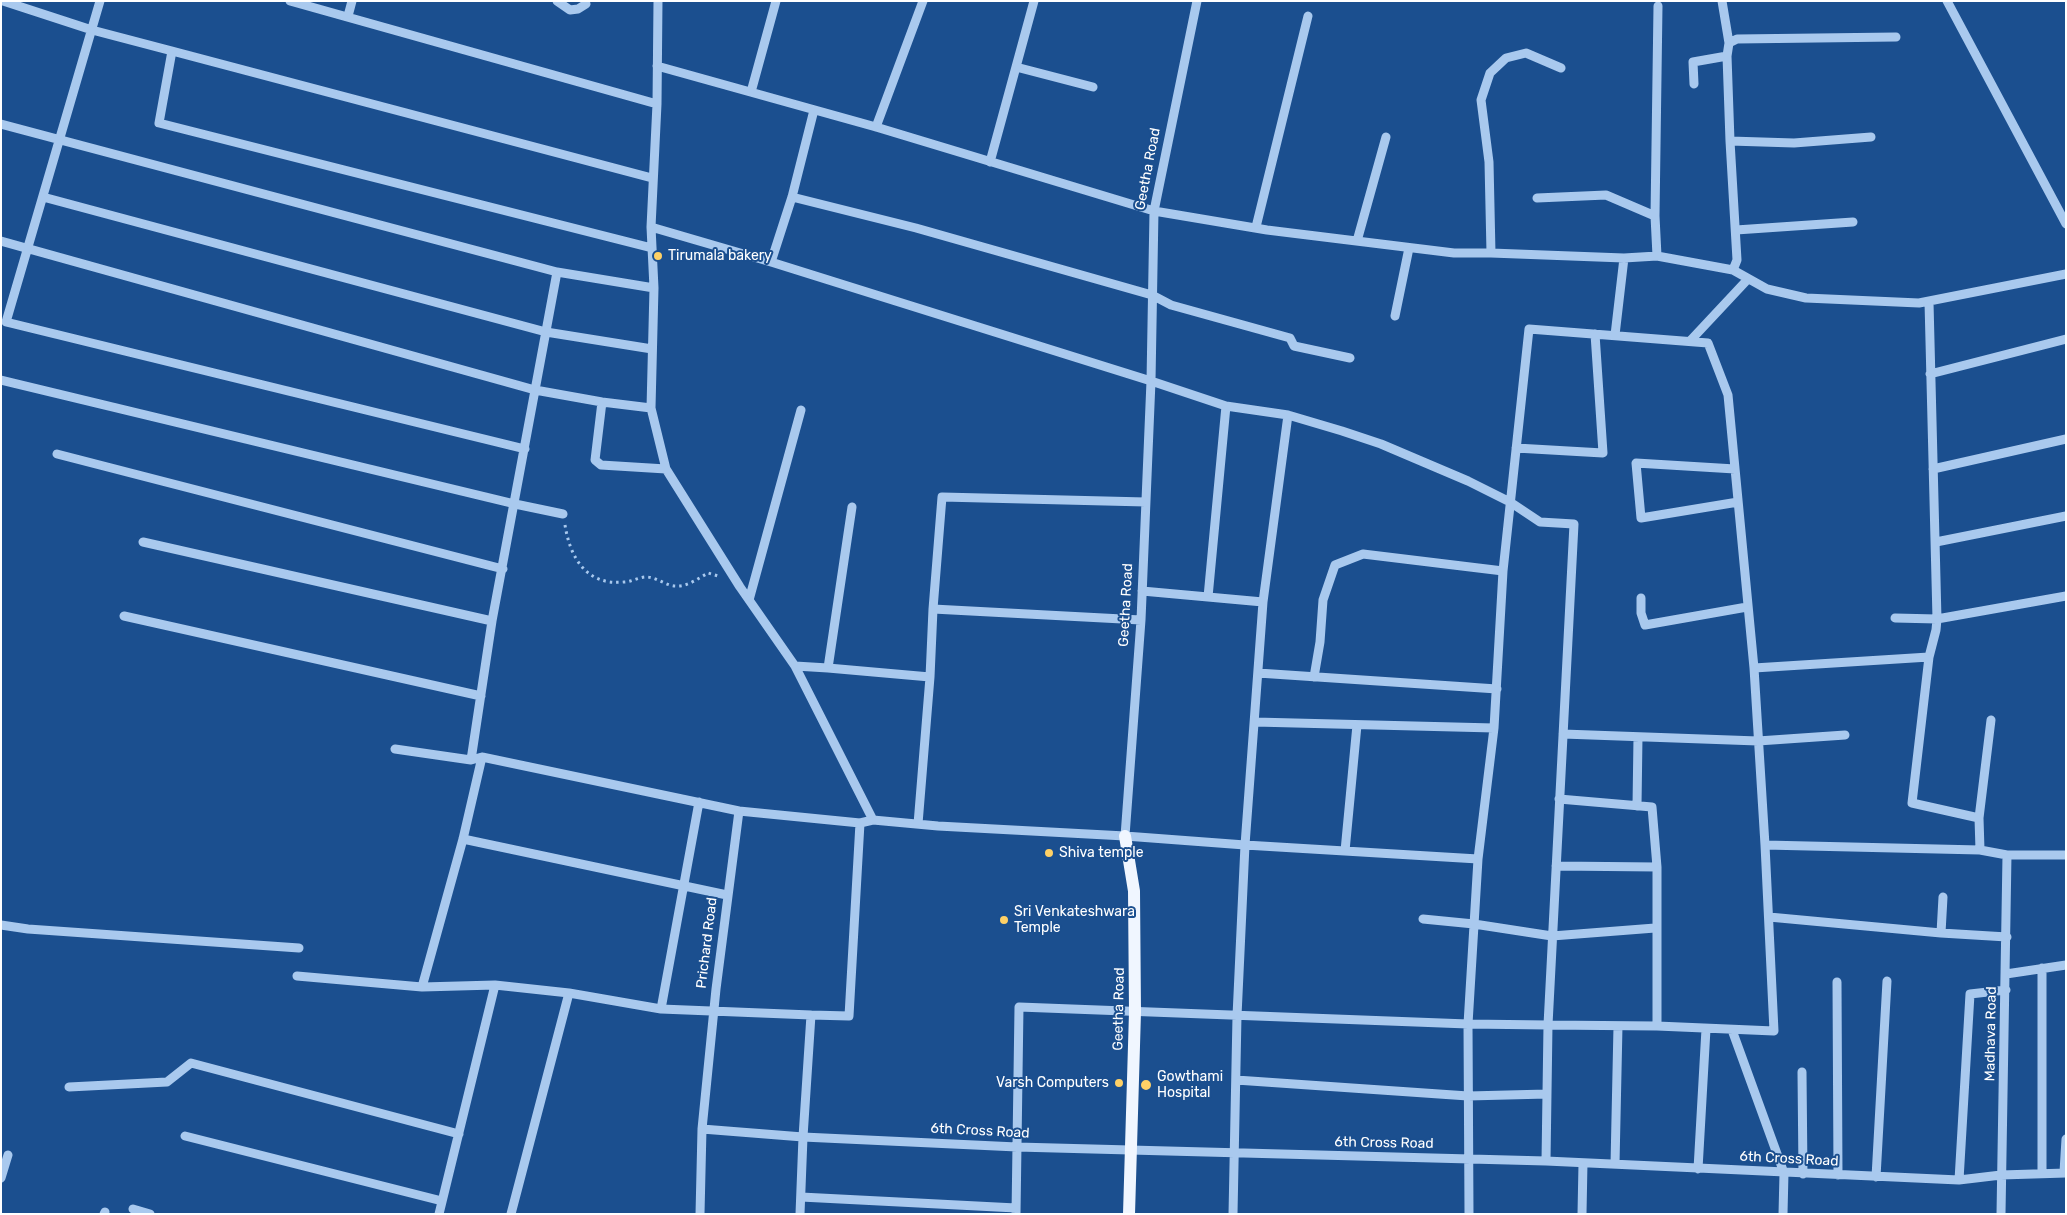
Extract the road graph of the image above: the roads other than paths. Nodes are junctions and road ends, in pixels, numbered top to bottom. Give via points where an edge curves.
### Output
1 (3, 1) edge
2 (100, 1) edge
3 (290, 1) edge
4 (352, 1) edge
5 (557, 1) edge
6 (658, 1) edge
7 (776, 1) edge
8 (923, 1) edge
9 (1034, 1) edge
10 (1197, 1) edge
11 (1722, 1) edge
12 (1947, 1) edge
13 (586, 4) dead end
14 (1658, 6) dead end
15 (348, 16) junction
16 (1308, 16) dead end
17 (92, 30) junction
18 (1896, 37) dead end
19 (1729, 43) junction
20 (172, 51) junction
21 (1727, 56) junction
22 (657, 66) junction
23 (1016, 67) junction
24 (1561, 68) dead end
25 (1694, 84) dead end
26 (1093, 87) dead end
27 (751, 92) junction
28 (657, 104) junction
29 (814, 110) junction
30 (1, 124) edge
31 (876, 128) junction
32 (1386, 137) dead end
33 (1871, 137) dead end
34 (60, 140) junction
35 (1730, 141) junction
36 (990, 162) junction
37 (652, 178) junction
38 (43, 197) junction
39 (792, 197) junction
40 (1538, 198) dead end
41 (1154, 211) junction
42 (1655, 216) junction
43 (1853, 222) dead end
44 (2066, 224) edge
45 (651, 227) junction
46 (1256, 227) junction
47 (1736, 230) junction
48 (1, 241) edge
49 (1357, 241) junction
50 (26, 248) junction
51 (652, 248) junction
52 (1409, 248) junction
53 (1491, 253) junction
54 (1657, 256) junction
55 (1624, 258) junction
56 (770, 262) junction
57 (1733, 270) junction
58 (557, 272) junction
59 (2066, 274) edge
60 (1748, 279) junction
61 (654, 288) junction
62 (1152, 295) junction
63 (1929, 302) junction
64 (1395, 316) dead end
65 (546, 332) junction
66 (1595, 334) junction
67 (1614, 335) junction
68 (2066, 340) edge
69 (1690, 341) junction
70 (652, 349) junction
71 (1350, 358) dead end
72 (1930, 374) junction
73 (1, 380) edge
74 (1151, 381) junction
75 (535, 390) junction
76 (602, 402) junction
77 (1226, 406) junction
78 (650, 408) junction
79 (801, 410) dead end
80 (1288, 415) junction
81 (2066, 440) edge
82 (525, 448) junction
83 (1516, 448) junction
84 (57, 454) dead end
85 (666, 469) junction
86 (1735, 469) junction
87 (1933, 469) junction
88 (1146, 502) junction
89 (1510, 502) junction
90 (1738, 502) junction
91 (515, 504) junction
92 (852, 507) dead end
93 (563, 514) road end
94 (2066, 516) edge
95 (143, 542) dead end
96 (1936, 542) junction
97 (503, 569) junction
98 (1503, 571) junction
99 (1142, 592) junction
100 (2066, 596) edge
101 (1208, 597) junction
102 (1640, 598) dead end
103 (749, 600) junction
104 (1263, 602) junction
105 (1747, 608) junction
106 (933, 609) junction
107 (124, 616) dead end
108 (1895, 618) dead end
109 (1937, 619) junction
110 (1141, 620) junction
111 (492, 621) junction
112 (1929, 657) junction
113 (795, 666) junction
114 (828, 668) junction
115 (1754, 668) junction
116 (1258, 673) junction
117 (930, 677) junction
118 (1314, 677) junction
119 (1497, 689) junction
120 (481, 696) junction
121 (1991, 720) dead end
122 (1255, 722) junction
123 (1358, 725) junction
124 (1494, 728) junction
125 (1562, 734) junction
126 (1845, 735) dead end
127 (1638, 737) junction
128 (1758, 741) junction
129 (395, 749) dead end
130 (482, 757) junction
131 (471, 760) junction
132 (1559, 800) junction
133 (699, 802) junction
134 (1638, 806) junction
135 (739, 811) junction
136 (1979, 818) junction
137 (873, 820) junction
138 (860, 823) junction
139 (918, 824) junction
140 (1124, 836) junction
141 (463, 839) junction
142 (1245, 845) junction
143 (1765, 845) junction
144 (1980, 850) junction
145 (1345, 851) junction
146 (2007, 854) junction
147 (2066, 855) edge
148 (1478, 859) junction
149 (1556, 866) junction
150 (1656, 867) junction
151 (684, 886) junction
152 (727, 895) junction
153 (1943, 897) dead end
154 (1769, 917) junction
155 (1423, 919) dead end
156 (1474, 924) junction
157 (1, 925) edge
158 (1655, 928) junction
159 (1942, 933) junction
160 (1552, 936) junction
161 (2007, 937) junction
162 (299, 948) dead end
163 (2066, 965) edge
164 (2042, 968) junction
165 (2006, 974) junction
166 (297, 976) dead end
167 (1887, 981) dead end
168 (1837, 982) dead end
169 (495, 985) junction
170 (422, 987) junction
171 (2006, 990) junction
172 (568, 993) junction
173 (661, 1009) junction
174 (713, 1012) junction
175 (1135, 1012) junction
176 (811, 1015) junction
177 (1237, 1016) junction
178 (1468, 1024) junction
179 (1548, 1025) junction
180 (1618, 1026) junction
181 (1657, 1026) junction
182 (1706, 1029) junction
183 (1732, 1030) junction
184 (1802, 1072) dead end
185 (1236, 1080) junction
186 (69, 1087) dead end
187 (1547, 1094) junction
188 (1468, 1096) junction
189 (702, 1129) junction
190 (459, 1134) junction
191 (185, 1136) dead end
192 (803, 1137) junction
193 (2066, 1139) edge
194 (1017, 1147) junction
195 (1131, 1150) junction
196 (1234, 1153) junction
197 (8, 1155) dead end
198 (1468, 1159) junction
199 (1546, 1161) junction
200 (1583, 1163) junction
201 (1615, 1164) junction
202 (1698, 1169) junction
203 (1784, 1173) junction
204 (2042, 1173) junction
205 (2065, 1173) edge
206 (1803, 1174) junction
207 (1838, 1175) junction
208 (2001, 1175) junction
209 (1876, 1177) junction
210 (1, 1178) edge
211 (1959, 1180) junction
212 (801, 1197) junction
213 (442, 1201) junction
214 (133, 1209) dead end
215 (1016, 1211) edge
216 (150, 1214) edge
217 (438, 1214) edge
218 (511, 1214) edge
219 (700, 1214) edge
220 (800, 1214) edge
221 (1129, 1214) edge
222 (1234, 1214) edge
223 (1469, 1214) edge
224 (1582, 1214) edge
225 (1783, 1214) edge
226 (2001, 1214) edge

1 - 17 street
2 - 17 street
3 - 15 street
4 - 15 street
5 - 13 street via 570,10
6 - 22 street
7 - 27 street
8 - 31 street
9 - 23 street
10 - 41 street, Geetha Road
11 - 19 street
12 - 44 street
14 - 42 street
15 - 28 street
16 - 46 street
17 - 20 street
17 - 34 street
18 - 19 street via 1737,38
19 - 21 street
20 - 37 street
20 - 51 street via 159,123
21 - 25 street via 1694,62
21 - 35 street
22 - 27 street
22 - 28 street
23 - 26 street
23 - 36 street
24 - 53 street via 1526,53 1506,58 1490,73 1481,100 1489,162
27 - 29 street
28 - 37 street
29 - 31 street
29 - 39 street
30 - 34 street
31 - 36 street
32 - 49 street
33 - 35 street via 1794,143
34 - 38 street
34 - 58 street
35 - 47 street
36 - 41 street
37 - 45 street
38 - 50 street
38 - 65 street
39 - 56 street
39 - 62 street via 916,228
40 - 42 street via 1606,195
41 - 46 street
41 - 62 street, Geetha Road
42 - 54 street
43 - 47 street
45 - 51 street
45 - 56 street
46 - 49 street
47 - 57 street via 1737,260
48 - 50 street
49 - 52 street
50 - 75 street
50 - 82 street via 6,322
51 - 61 street
52 - 53 street
52 - 64 street
53 - 55 street
54 - 55 street
54 - 57 street
55 - 67 street
56 - 74 street
57 - 60 street
58 - 61 street
58 - 65 street
59 - 63 street
60 - 63 street via 1767,289 1806,298
60 - 69 street
61 - 70 street
62 - 71 street via 1171,306 1290,338 1294,346
62 - 74 street, Geetha Road
63 - 72 street
65 - 70 street
65 - 75 street
66 - 67 street
66 - 83 street via 1529,329
66 - 83 street via 1603,452
67 - 69 street
68 - 72 street
69 - 86 street via 1708,343 1728,395
70 - 78 street
72 - 87 street
73 - 91 street
74 - 77 street
74 - 88 street, Geetha Road
75 - 76 street
75 - 82 street
76 - 78 street
76 - 85 street via 595,460 600,465
77 - 80 street
77 - 101 street
78 - 85 street
79 - 103 street
80 - 89 street via 1381,444
80 - 104 street
81 - 87 street
82 - 91 street
83 - 89 street
84 - 97 street
85 - 103 street
86 - 90 street
86 - 90 street via 1636,463 1641,518
87 - 96 street
88 - 99 street, Geetha Road
88 - 106 street via 942,497
89 - 98 street
89 - 125 street via 1540,522 1574,524
90 - 105 street
91 - 93 street
91 - 97 street
92 - 114 street
94 - 96 street
95 - 111 street
96 - 109 street
97 - 111 street
98 - 118 street via 1363,554 1335,566 1323,600
98 - 119 street
99 - 101 street
99 - 110 street, Geetha Road
100 - 109 street
101 - 104 street
102 - 105 street via 1645,625
103 - 113 street
104 - 116 street
105 - 115 street
106 - 110 street
106 - 117 street
107 - 120 street
108 - 109 street
109 - 112 street
110 - 140 street, Geetha Road
111 - 120 street
112 - 115 street
112 - 136 street via 1912,803
113 - 114 street
113 - 137 street
114 - 117 street
115 - 128 street
116 - 118 street
116 - 122 street
117 - 139 street
118 - 119 street
119 - 124 street
120 - 131 street
121 - 136 street
122 - 123 street
122 - 142 street
123 - 124 street
123 - 145 street
124 - 148 street
125 - 127 street
125 - 132 street
126 - 128 street
127 - 128 street
127 - 134 street
128 - 143 street
129 - 131 street
130 - 131 street
130 - 133 street
130 - 141 street
132 - 134 street
132 - 149 street
133 - 135 street
133 - 151 street
134 - 150 street via 1652,808
135 - 138 street
135 - 152 street, Prichard Road
136 - 144 street
137 - 138 street
137 - 139 street
138 - 176 street via 849,1016
139 - 140 street
140 - 142 street
140 - 175 main road, Geetha Road via 1134,891
141 - 151 street
141 - 170 street
142 - 145 street
142 - 177 street
143 - 144 street
143 - 154 street
144 - 146 street
145 - 148 street
146 - 147 street
146 - 161 street, Madhava Road
148 - 156 street
149 - 150 street
149 - 160 street
150 - 158 street
151 - 152 street
151 - 173 street
152 - 174 street, Prichard Road
153 - 159 street
154 - 159 street
154 - 183 street via 1774,1031
155 - 156 street
156 - 160 street
156 - 178 street
157 - 162 street
158 - 160 street
158 - 181 street
159 - 161 street
160 - 179 street
161 - 165 street, Madhava Road
163 - 164 street
164 - 165 street
164 - 204 street
165 - 171 street, Madhava Road
166 - 170 street
167 - 209 street
168 - 207 street
169 - 170 street
169 - 172 street
169 - 190 street
171 - 208 street, Madhava Road
171 - 211 street via 1970,994
172 - 173 street
172 - 218 street
173 - 174 street
174 - 176 street
174 - 189 street, Prichard Road
175 - 177 street
175 - 194 street via 1019,1007
175 - 195 main road, Geetha Road
176 - 192 street
177 - 178 street
177 - 185 street
178 - 179 street
178 - 188 street
179 - 180 street
179 - 187 street
180 - 181 street
180 - 201 street
181 - 182 street
182 - 183 street
182 - 202 street
183 - 203 street
184 - 206 street
185 - 188 street
185 - 196 street
186 - 190 street via 167,1082 190,1063
187 - 188 street
187 - 199 street
188 - 198 street
189 - 192 street, 6th Cross Road
189 - 219 street, Prichard Road
190 - 213 street
191 - 213 street
192 - 194 street, 6th Cross Road
192 - 212 street
193 - 205 street
194 - 195 street, 6th Cross Road
194 - 215 street
195 - 196 street, 6th Cross Road
195 - 221 main road, Geetha Road
196 - 198 street, 6th Cross Road
196 - 222 street
197 - 210 street
198 - 199 street, 6th Cross Road
198 - 223 street
199 - 200 street, 6th Cross Road
200 - 201 street, 6th Cross Road
200 - 224 street
201 - 202 street, 6th Cross Road
202 - 203 street, 6th Cross Road
203 - 206 street, 6th Cross Road
203 - 225 street
204 - 205 street, 6th Cross Road
204 - 208 street, 6th Cross Road
206 - 207 street, 6th Cross Road
207 - 209 street, 6th Cross Road
208 - 211 street, 6th Cross Road
208 - 226 street, Madhava Road
209 - 211 street, 6th Cross Road
212 - 215 street
212 - 220 street
213 - 217 street
214 - 216 street

